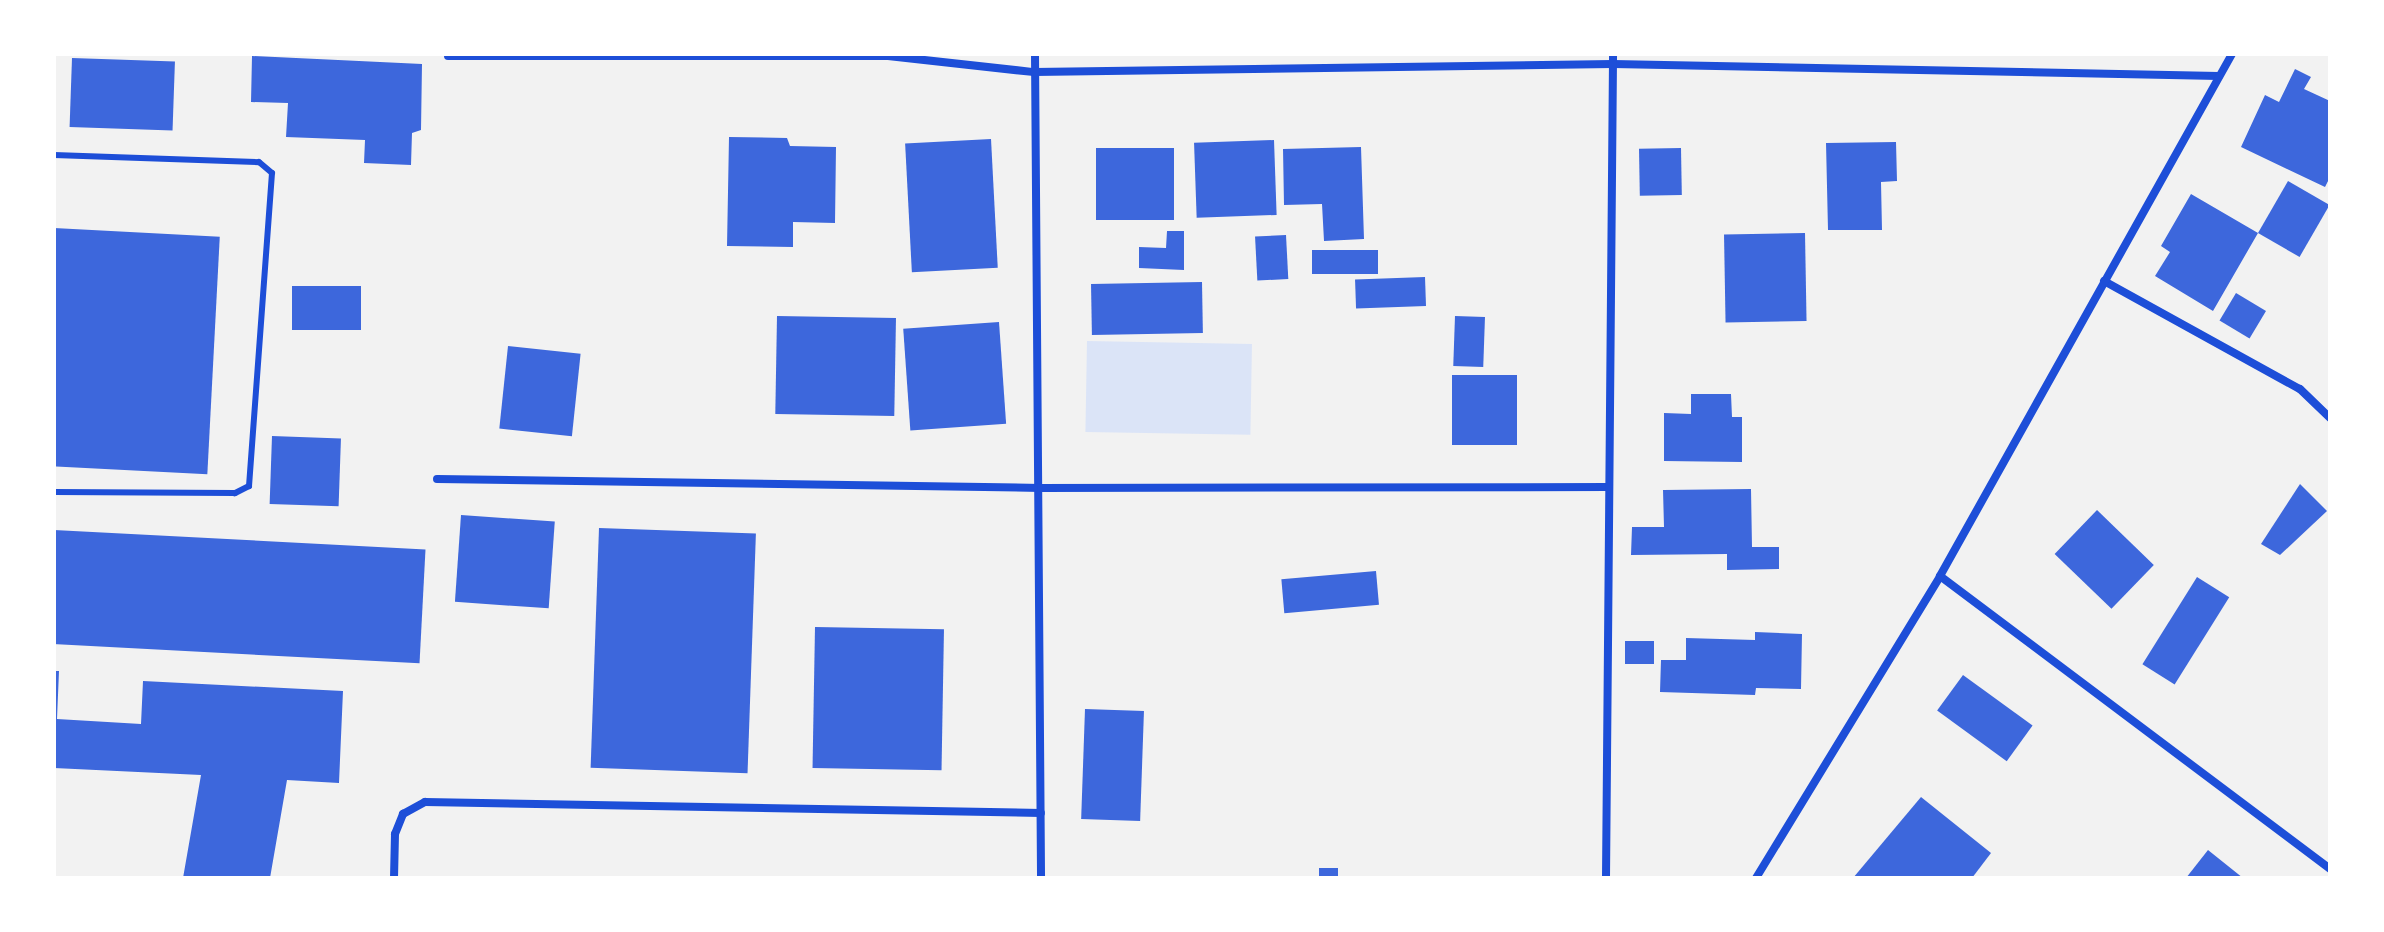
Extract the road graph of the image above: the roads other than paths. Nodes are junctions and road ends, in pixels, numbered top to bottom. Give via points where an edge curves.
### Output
1 (1035, 54) edge
2 (2232, 54) edge
3 (448, 56) edge
4 (1613, 59) edge
5 (1034, 72) junction
6 (2219, 76) junction
7 (54, 155) edge
8 (2104, 281) junction
9 (2330, 418) edge
10 (437, 479) dead end
11 (1608, 487) junction
12 (1041, 488) junction
13 (54, 492) edge
14 (1940, 576) junction
15 (1041, 813) junction
16 (2330, 869) edge
17 (394, 878) edge
18 (1041, 878) edge
19 (1606, 878) edge
20 (1756, 878) edge

1 - 5 street
2 - 6 street
3 - 5 street via 888,56
4 - 5 street
4 - 6 street
4 - 11 street
5 - 12 street
6 - 8 street
7 - 13 lane via 259,162 272,173 249,486 235,493
8 - 9 street via 2300,389
8 - 14 street
10 - 12 street
11 - 12 street
11 - 19 street
12 - 15 street
14 - 16 street
14 - 20 street
15 - 17 street via 425,802 403,814 395,834
15 - 18 street

